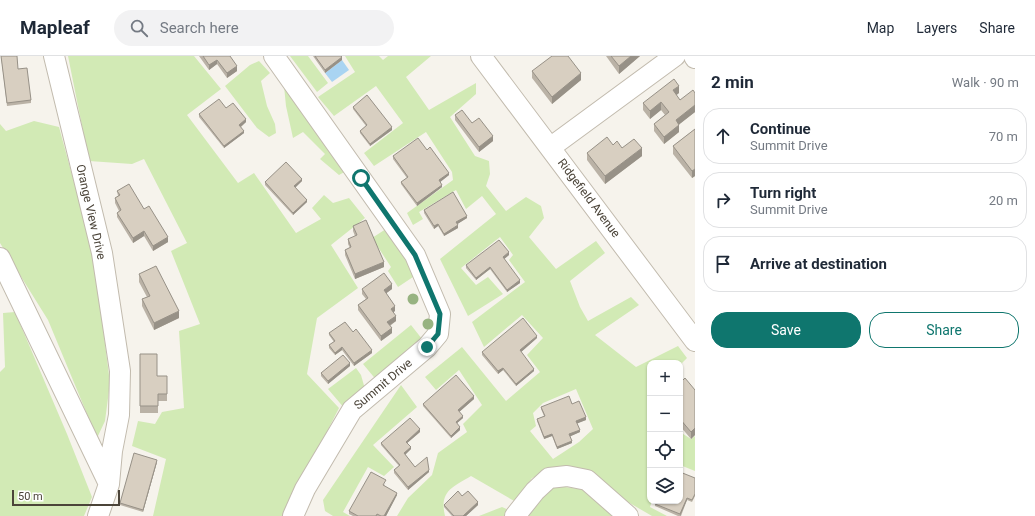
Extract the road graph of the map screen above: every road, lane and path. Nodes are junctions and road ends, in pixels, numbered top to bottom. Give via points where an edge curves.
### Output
1 (54, 56) edge
2 (274, 56) edge
3 (482, 56) edge
4 (675, 56) edge
5 (551, 147) junction
6 (0, 258) edge
7 (695, 341) edge
8 (109, 484) junction
9 (98, 516) edge
10 (293, 516) edge
11 (515, 516) edge
12 (628, 516) edge

1 - 8 street, Orange View Drive via 102,253 120,371 120,415 112,451
2 - 10 street, Summit Drive via 415,255 440,314 438,334 427,347 352,410 305,489
3 - 5 street, Ridgefield Avenue
4 - 5 street
5 - 7 street, Ridgefield Avenue
6 - 8 street
8 - 9 street, Orange View Drive
11 - 12 street via 549,478 567,476 587,480

